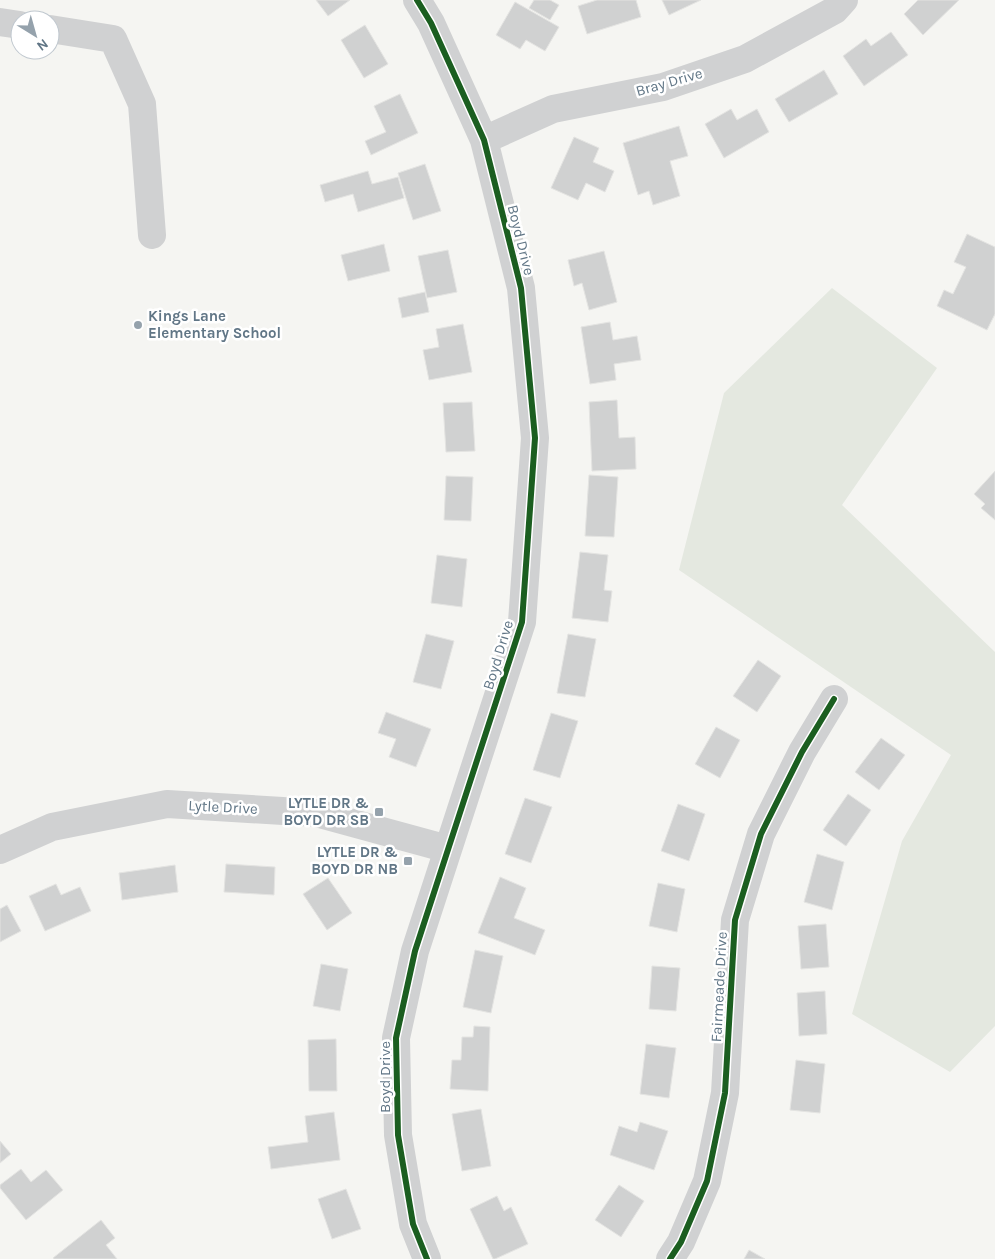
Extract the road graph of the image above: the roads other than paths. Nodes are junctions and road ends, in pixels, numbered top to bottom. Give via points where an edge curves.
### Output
1 (416, 0) edge
2 (844, 0) edge
3 (60, 31) edge
4 (484, 140) junction
5 (152, 235) dead end
6 (834, 698) dead end
7 (448, 849) junction
8 (0, 850) edge
9 (428, 1259) edge
10 (670, 1259) edge

1 - 4 street, Boyd Drive via 430,23
2 - 4 street, Bray Drive via 835,10 744,59 663,87 552,109
3 - 5 street via 113,39 142,104
4 - 7 street, Boyd Drive via 521,288 535,438 522,622
6 - 10 street, Fairmeade Drive via 802,752 761,834 736,920 726,1093 707,1181 681,1242
7 - 8 street, Lytle Drive via 316,813 167,804 52,827
7 - 9 street, Boyd Drive via 415,951 396,1038 398,1135 414,1224

